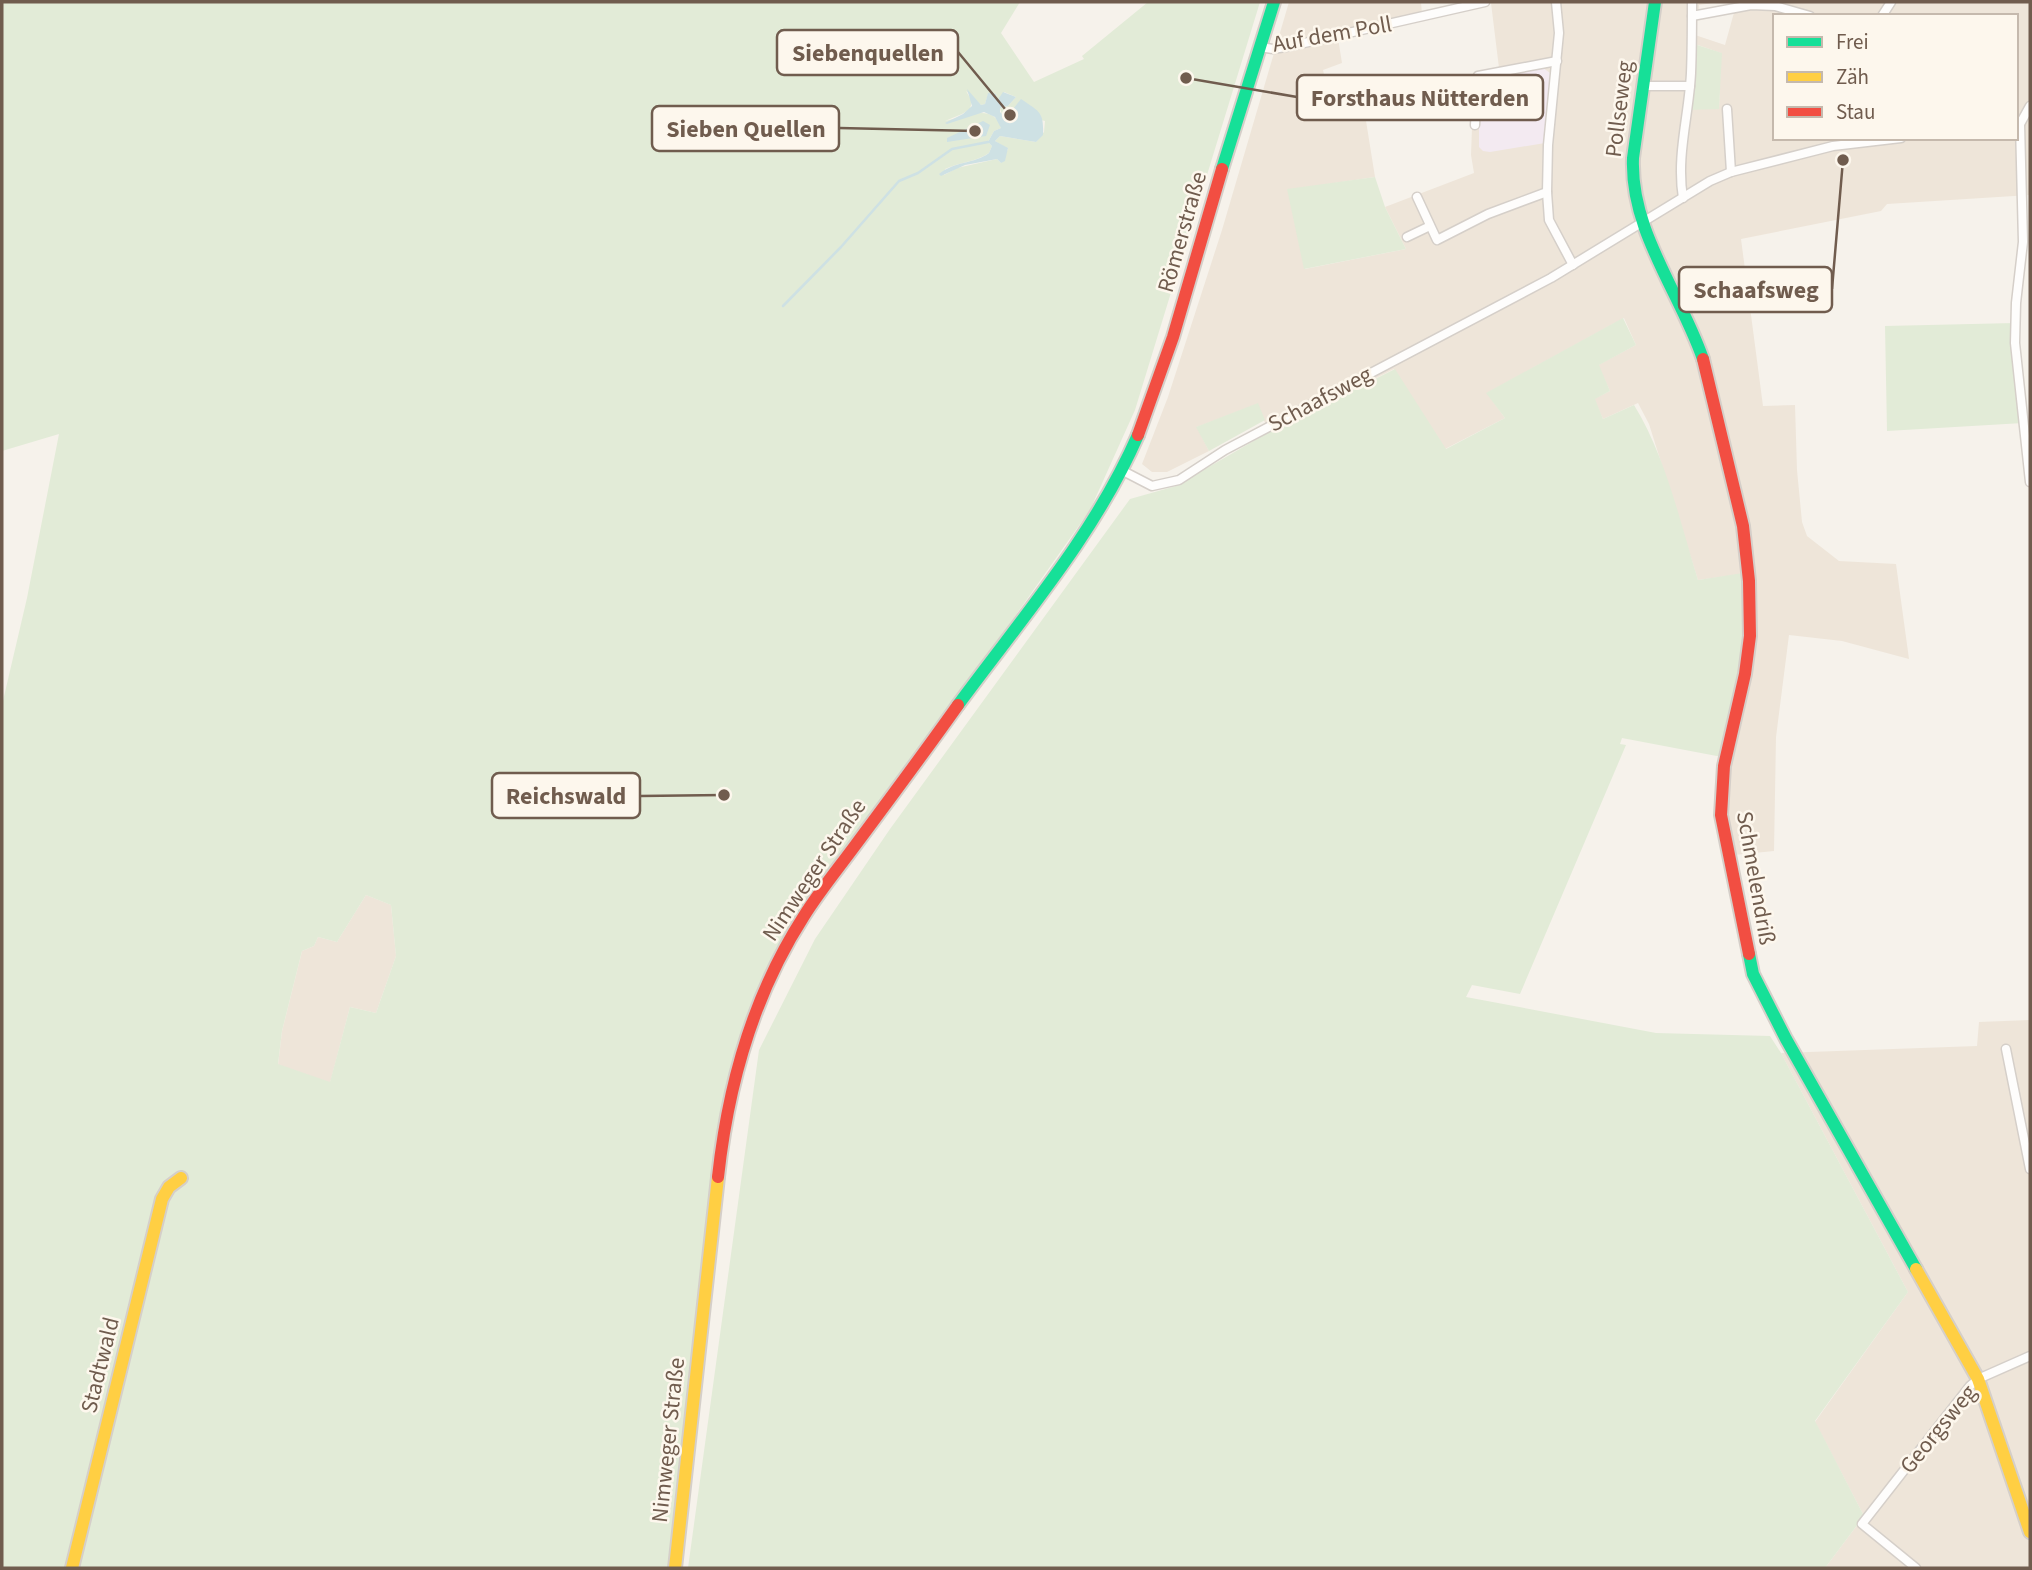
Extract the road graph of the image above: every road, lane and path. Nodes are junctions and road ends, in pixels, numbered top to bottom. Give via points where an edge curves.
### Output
1 (1274, 2) edge
2 (1485, 2) edge
3 (1556, 2) edge
4 (1655, 2) edge
5 (1692, 2) edge
6 (1751, 4) edge
7 (1792, 13) edge
8 (1692, 16) junction
9 (1260, 47) junction
10 (1557, 61) junction
11 (1643, 86) junction
12 (1690, 86) junction
13 (2030, 106) edge
14 (1727, 109) dead end
15 (2030, 121) edge
16 (2018, 124) edge
17 (1475, 125) dead end
18 (1866, 140) edge
19 (1848, 141) edge
20 (1731, 172) junction
21 (1547, 192) junction
22 (1417, 197) dead end
23 (1683, 198) junction
24 (1644, 220) junction
25 (1430, 226) junction
26 (1407, 237) dead end
27 (1573, 265) junction
28 (1123, 471) junction
29 (2030, 482) edge
30 (2006, 1049) dead end
31 (2030, 1169) edge
32 (181, 1178) dead end
33 (2030, 1356) edge
34 (1978, 1379) junction
35 (2030, 1532) edge
36 (72, 1568) edge
37 (675, 1568) edge
38 (1916, 1568) edge

1 - 9 street, Römerstraße
2 - 9 street, Auf dem Poll via 1291,46
3 - 10 street
4 - 11 street, Pollseweg
5 - 8 street
6 - 7 street
6 - 8 street
8 - 12 street
9 - 28 street, Römerstraße via 1161,376
10 - 17 street via 1478,76
10 - 21 street
11 - 12 street
11 - 24 street, Pollseweg via 1632,180
12 - 23 street
13 - 16 street
14 - 20 street
15 - 16 street
16 - 29 street via 2023,242 2015,343
18 - 19 street, Schaafsweg
19 - 20 street, Schaafsweg
20 - 23 street, Schaafsweg
21 - 25 street via 1437,240
21 - 27 street via 1549,220
22 - 25 street
23 - 24 street, Schaafsweg
24 - 27 street, Schaafsweg
24 - 34 street, Schmelendriß via 1700,351 1744,536 1750,636 1724,766 1721,815 1753,974
25 - 26 street
27 - 28 street, Schaafsweg via 1225,450 1179,480 1152,486
28 - 37 street, Nimweger Straße via 1086,532 804,915 756,1007 735,1073 722,1139
30 - 31 street
32 - 36 street, Stadtwald via 162,1199
33 - 34 street, Georgsweg
34 - 35 street, Schmelendriß
34 - 38 street, Georgsweg via 1862,1524

